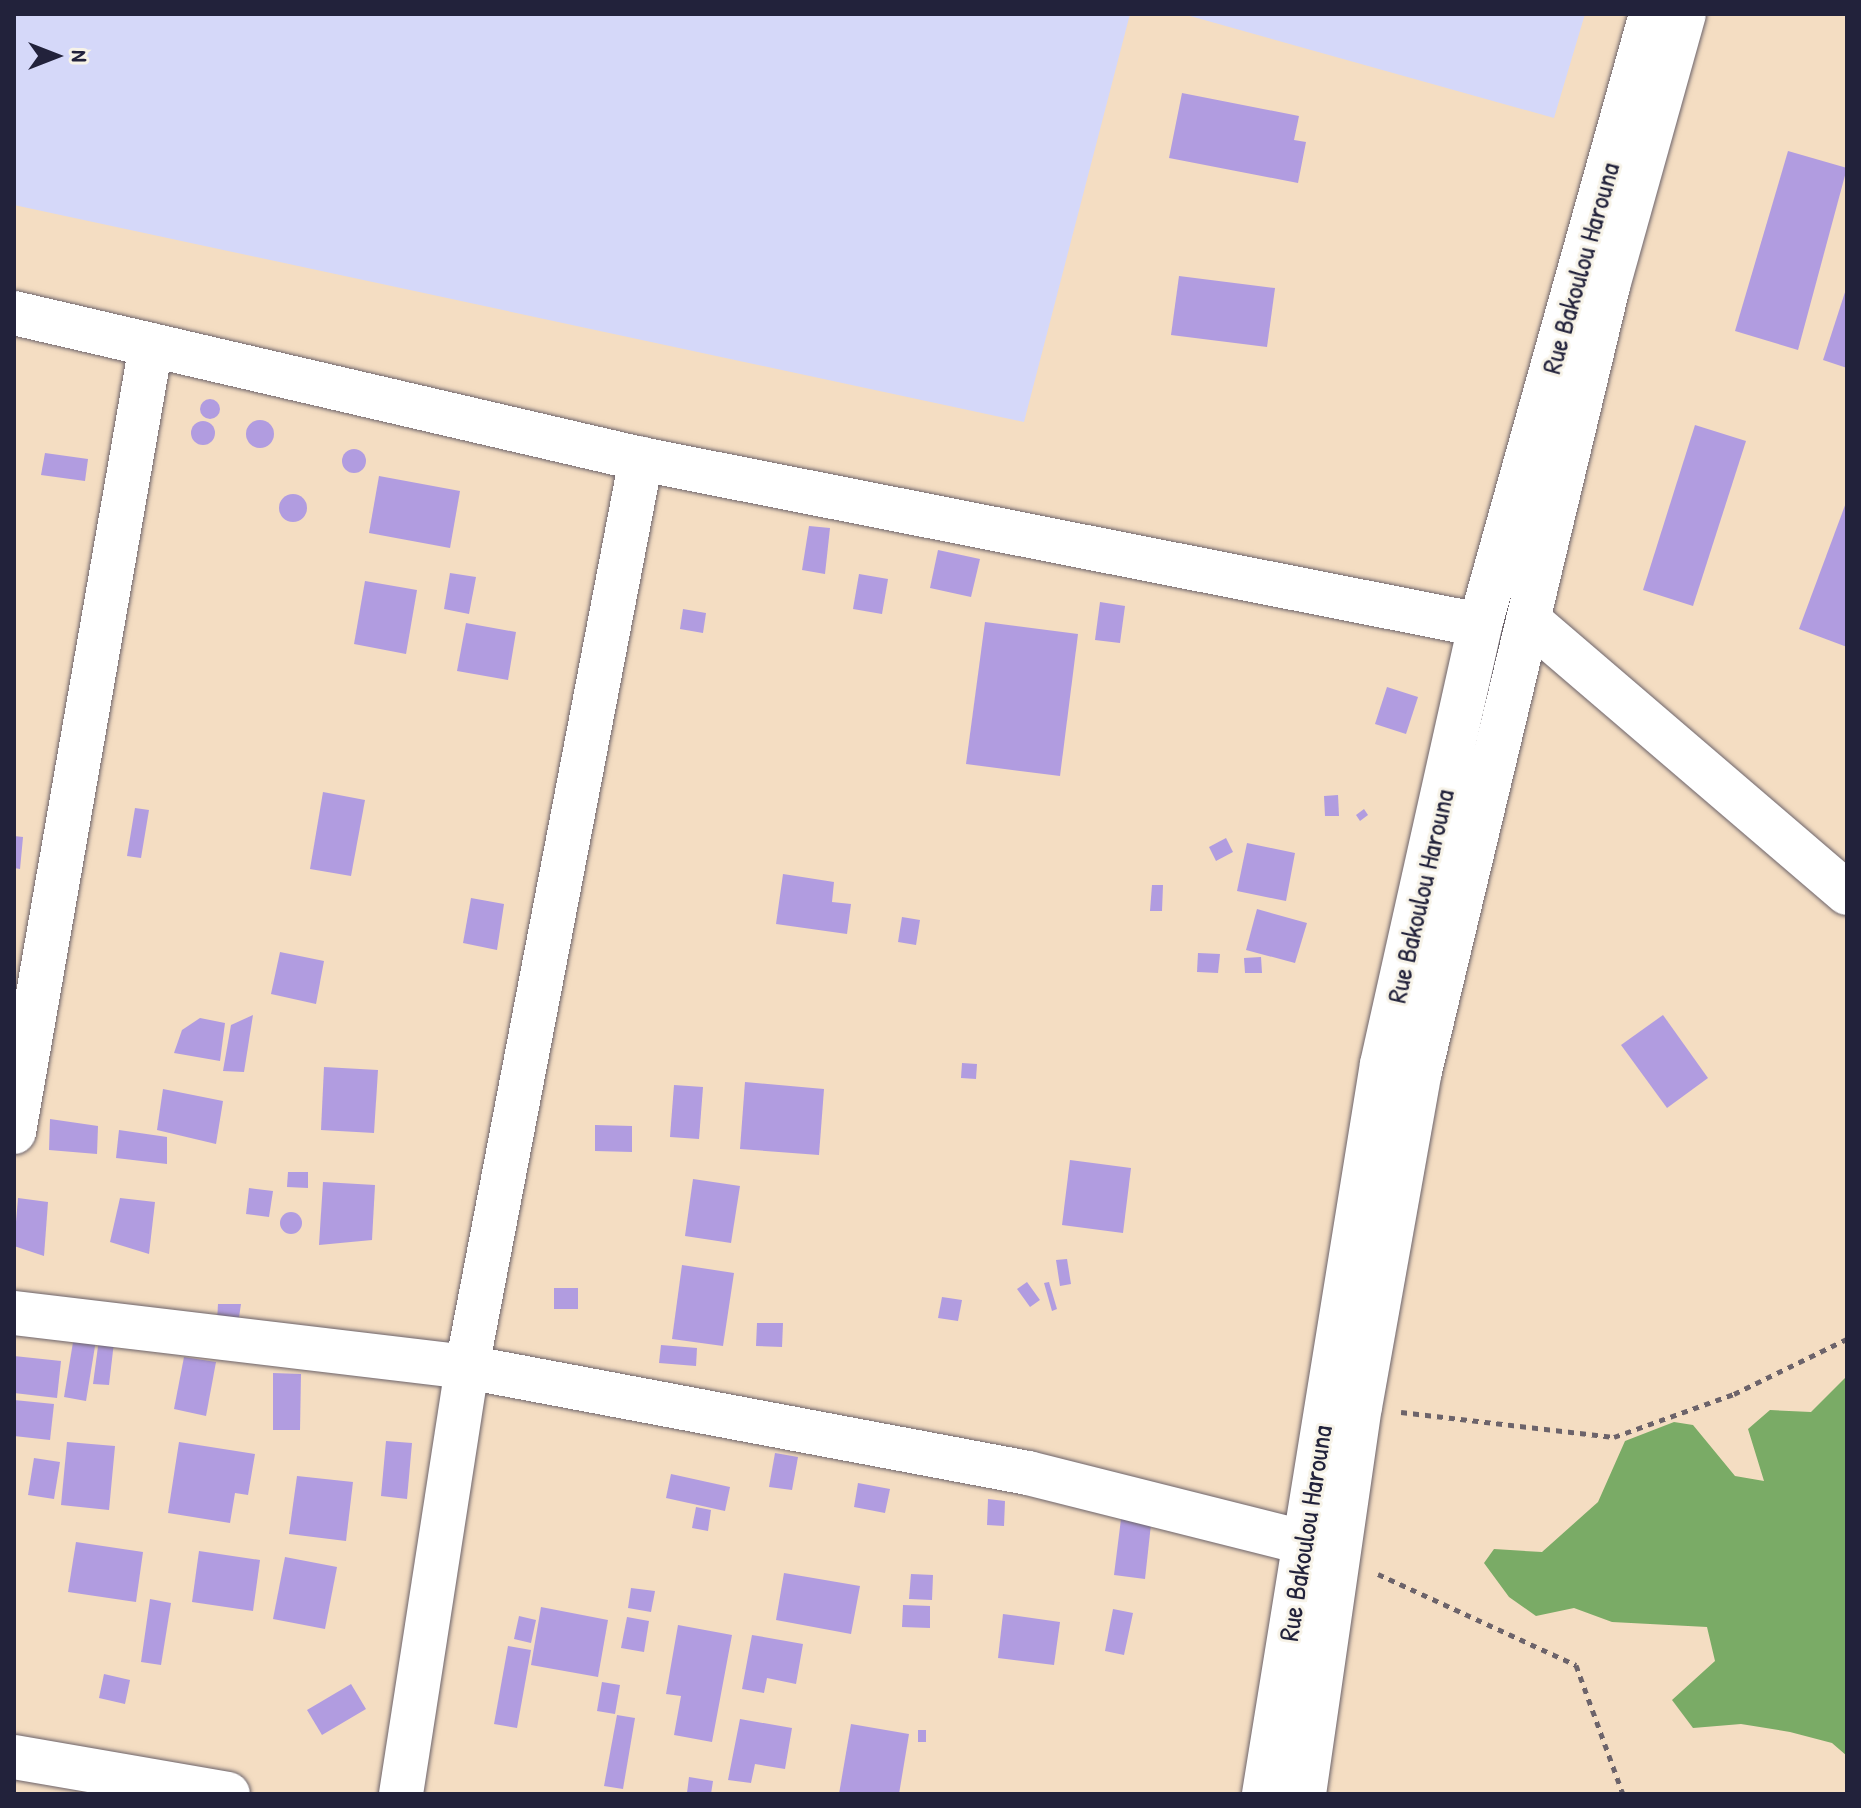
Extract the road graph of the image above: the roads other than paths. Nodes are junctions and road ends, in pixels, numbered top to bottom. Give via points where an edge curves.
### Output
1 (1651, 14) edge
2 (1684, 14) edge
3 (14, 313) edge
4 (151, 345) junction
5 (641, 459) junction
6 (1532, 623) junction
7 (1480, 625) junction
8 (1847, 893) edge
9 (14, 1132) edge
10 (14, 1313) edge
11 (467, 1367) junction
12 (1320, 1550) junction
13 (14, 1757) edge
14 (228, 1794) edge
15 (401, 1794) edge
16 (1264, 1794) edge
17 (1304, 1794) edge

1 - 7 main road, Rue Bakoulou Harouna
2 - 6 main road, Rue Bakoulou Harouna via 1608,286
3 - 4 main road
4 - 5 main road
4 - 9 main road
5 - 7 main road
5 - 11 main road
6 - 8 main road
6 - 12 main road, Rue Bakoulou Harouna via 1420,1071 1360,1407
7 - 12 main road, Rue Bakoulou Harouna via 1382,1064
10 - 11 main road
11 - 12 main road via 1028,1473
11 - 15 main road
12 - 16 main road, Rue Bakoulou Harouna
12 - 17 main road, Rue Bakoulou Harouna
13 - 14 main road

